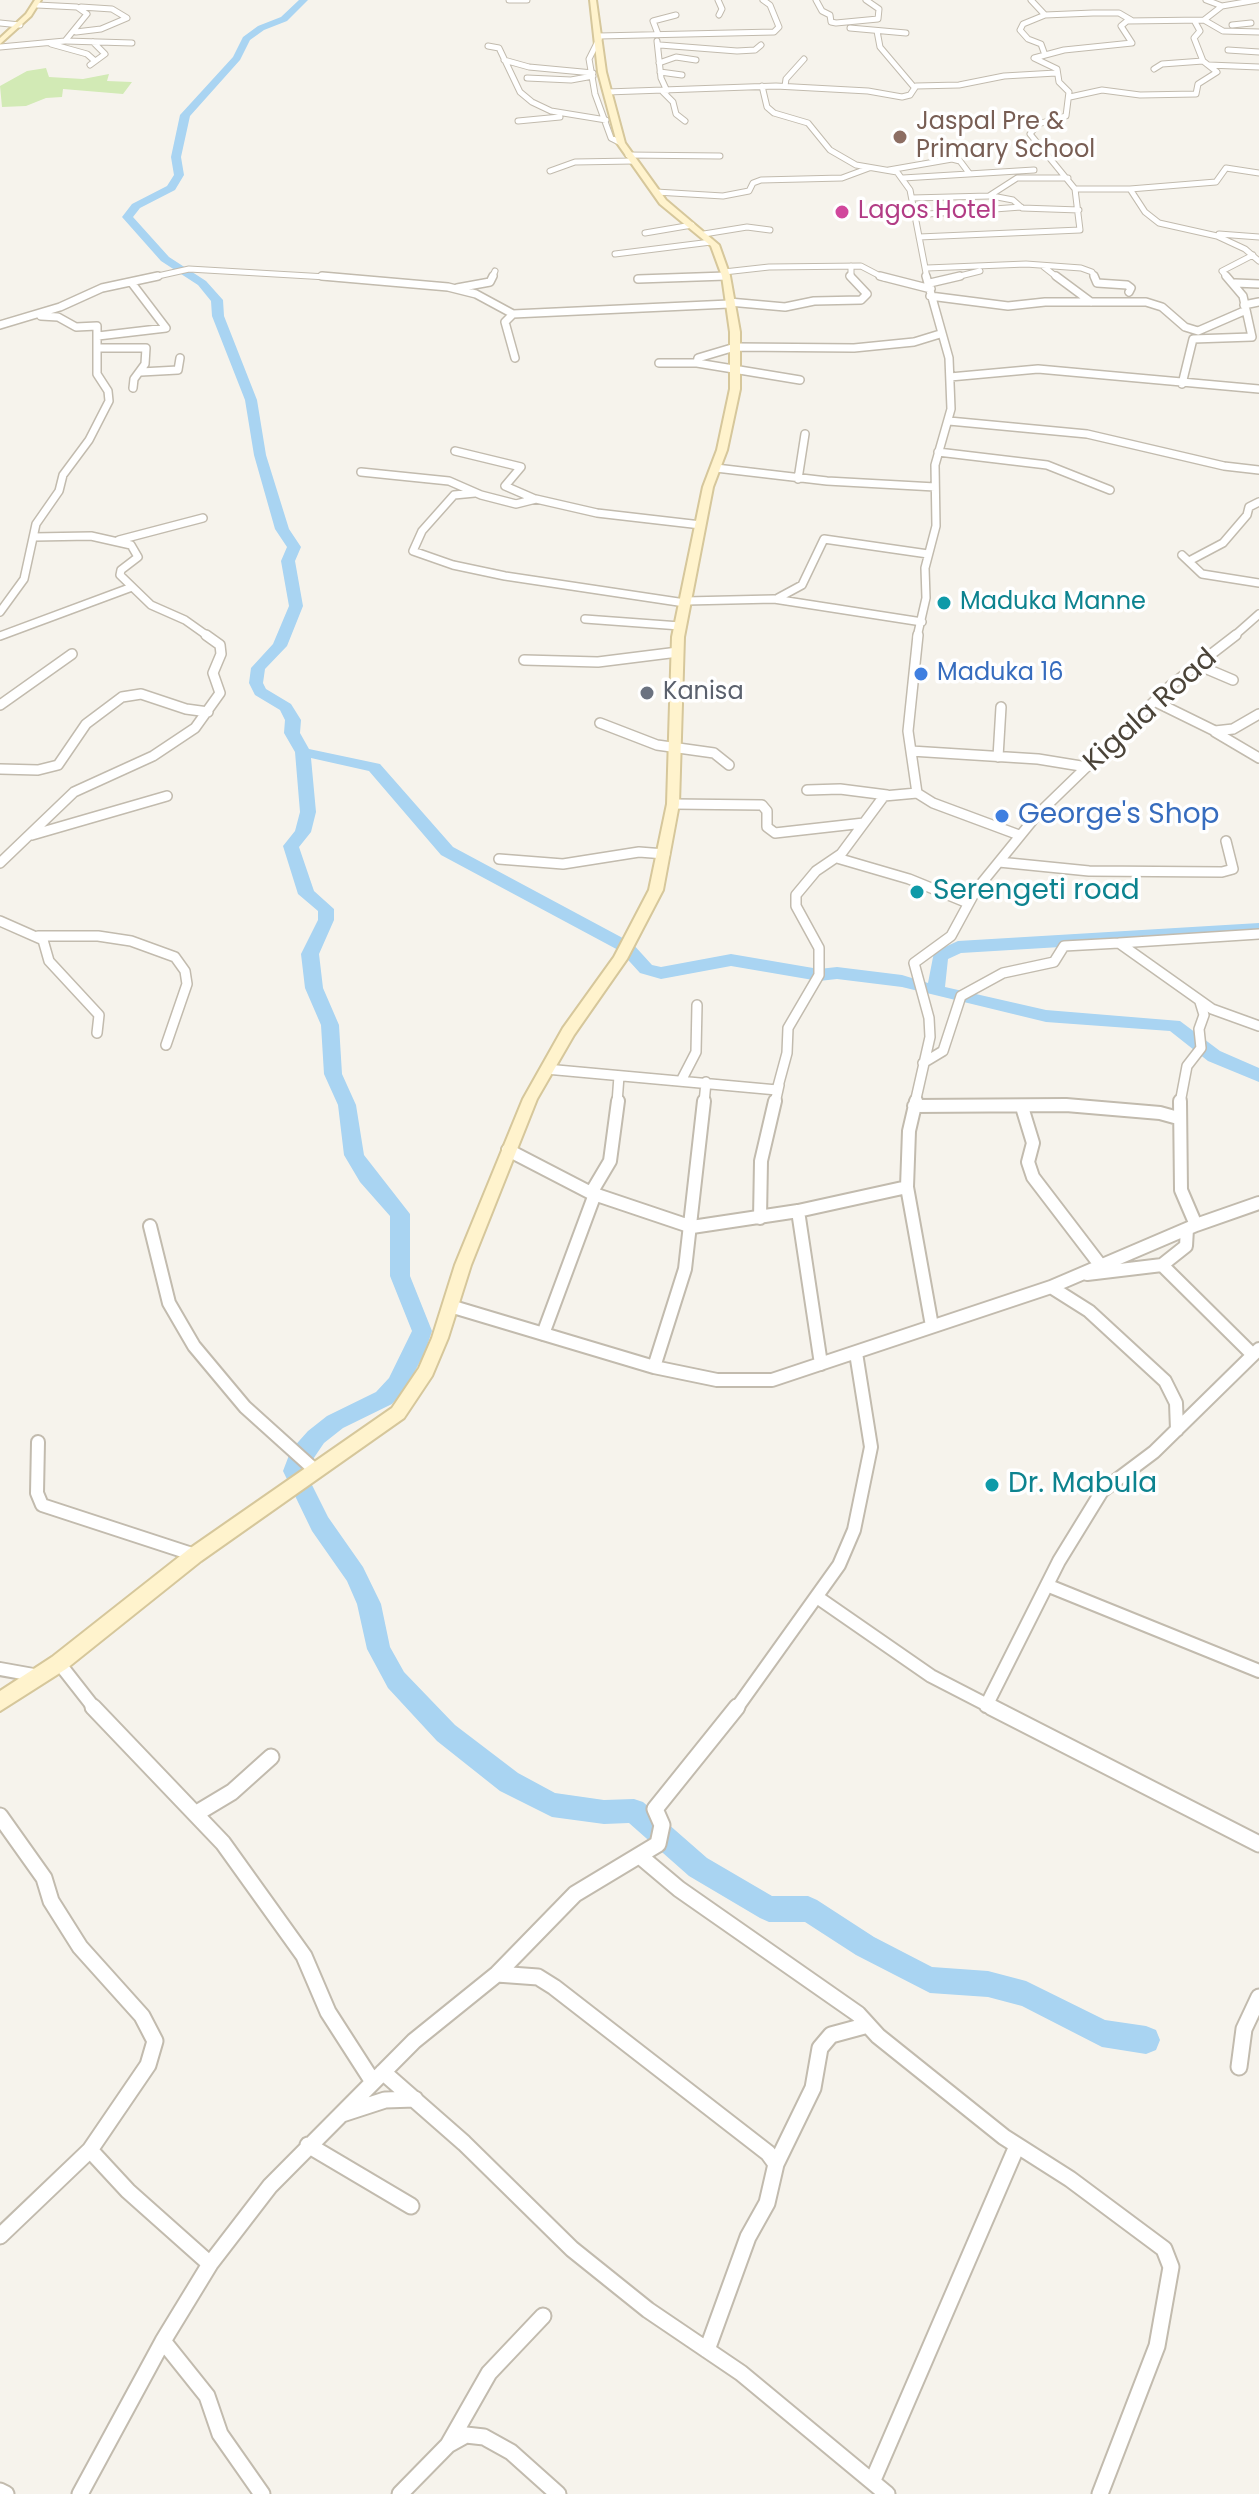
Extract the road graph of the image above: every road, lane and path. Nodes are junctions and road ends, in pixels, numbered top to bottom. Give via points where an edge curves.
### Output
1 (509, 0) edge
2 (527, 0) edge
3 (593, 0) edge
4 (718, 0) edge
5 (763, 0) edge
6 (816, 0) edge
7 (866, 0) edge
8 (1031, 0) edge
9 (1206, 0) edge
10 (1257, 0) edge
11 (114, 1) edge
12 (38, 2) edge
13 (1114, 5) dead end
14 (1222, 6) junction
15 (77, 7) junction
16 (110, 9) junction
17 (1119, 13) junction
18 (676, 15) dead end
19 (719, 15) dead end
20 (1045, 15) junction
21 (1131, 20) junction
22 (1208, 21) junction
23 (1195, 22) junction
24 (0, 23) edge
25 (836, 23) junction
26 (1251, 23) dead end
27 (20, 25) junction
28 (877, 31) junction
29 (76, 32) junction
30 (1259, 32) edge
31 (906, 33) dead end
32 (658, 34) junction
33 (650, 36) junction
34 (599, 38) junction
35 (65, 41) junction
36 (0, 42) edge
37 (92, 42) junction
38 (51, 43) junction
39 (132, 43) dead end
40 (660, 45) junction
41 (761, 45) dead end
42 (488, 46) dead end
43 (1228, 50) dead end
44 (1259, 52) edge
45 (1045, 55) junction
46 (804, 59) dead end
47 (504, 60) junction
48 (696, 60) dead end
49 (659, 63) junction
50 (1206, 63) junction
51 (1259, 67) edge
52 (537, 68) junction
53 (1154, 69) dead end
54 (660, 72) junction
55 (1056, 73) junction
56 (593, 74) junction
57 (682, 75) dead end
58 (527, 78) junction
59 (517, 86) junction
60 (762, 86) junction
61 (785, 86) junction
62 (913, 86) junction
63 (607, 92) junction
64 (665, 92) junction
65 (1070, 97) junction
66 (596, 117) junction
67 (605, 118) junction
68 (518, 121) dead end
69 (685, 121) dead end
70 (627, 153) junction
71 (720, 156) dead end
72 (869, 168) junction
73 (1057, 168) junction
74 (889, 170) junction
75 (550, 171) dead end
76 (969, 173) junction
77 (1259, 173) edge
78 (903, 178) junction
79 (1068, 178) junction
80 (1075, 189) junction
81 (1130, 189) junction
82 (656, 192) junction
83 (992, 196) junction
84 (912, 198) junction
85 (1021, 207) junction
86 (1079, 210) junction
87 (915, 215) junction
88 (770, 230) dead end
89 (645, 233) dead end
90 (702, 234) junction
91 (1210, 234) junction
92 (919, 237) junction
93 (1259, 240) edge
94 (615, 254) dead end
95 (1254, 256) edge
96 (851, 266) junction
97 (1041, 266) junction
98 (927, 268) junction
99 (495, 271) dead end
100 (725, 274) junction
101 (638, 279) dead end
102 (131, 282) junction
103 (1235, 283) junction
104 (1259, 284) edge
105 (457, 288) junction
106 (930, 290) junction
107 (1129, 292) dead end
108 (792, 295) dead end
109 (1259, 302) edge
110 (729, 303) junction
111 (1091, 303) junction
112 (785, 307) junction
113 (1244, 308) junction
114 (513, 314) junction
115 (34, 315) junction
116 (0, 325) edge
117 (1195, 330) junction
118 (159, 331) junction
119 (940, 334) junction
120 (98, 336) junction
121 (1193, 339) junction
122 (142, 347) junction
123 (735, 347) junction
124 (97, 348) junction
125 (180, 358) dead end
126 (515, 358) dead end
127 (659, 363) dead end
128 (697, 363) junction
129 (737, 369) junction
130 (141, 372) junction
131 (950, 377) junction
132 (800, 380) dead end
133 (1182, 384) junction
134 (133, 388) dead end
135 (1259, 389) edge
136 (949, 421) junction
137 (805, 434) dead end
138 (455, 451) dead end
139 (938, 452) junction
140 (716, 468) junction
141 (1259, 470) edge
142 (361, 472) dead end
143 (798, 479) junction
144 (935, 487) junction
145 (1110, 490) dead end
146 (475, 493) junction
147 (536, 499) junction
148 (1259, 502) edge
149 (203, 518) dead end
150 (701, 525) junction
151 (34, 537) junction
152 (119, 540) junction
153 (928, 554) junction
154 (1182, 555) dead end
155 (1189, 561) junction
156 (1259, 583) edge
157 (132, 587) junction
158 (774, 599) junction
159 (686, 602) junction
160 (0, 612) edge
161 (1259, 614) edge
162 (585, 619) dead end
163 (922, 622) junction
164 (1246, 625) junction
165 (680, 626) junction
166 (1259, 630) edge
167 (0, 636) edge
168 (678, 652) junction
169 (72, 654) dead end
170 (524, 660) dead end
171 (1200, 666) junction
172 (1233, 680) dead end
173 (1156, 702) junction
174 (0, 705) edge
175 (1001, 707) dead end
176 (208, 712) junction
177 (1259, 714) edge
178 (600, 723) dead end
179 (1215, 731) junction
180 (675, 749) junction
181 (911, 751) junction
182 (998, 757) junction
183 (1259, 758) edge
184 (729, 765) dead end
185 (1087, 767) junction
186 (0, 769) edge
187 (807, 790) dead end
188 (917, 793) junction
189 (887, 795) junction
190 (167, 796) dead end
191 (673, 804) junction
192 (864, 823) junction
193 (31, 835) junction
194 (1019, 835) junction
195 (1226, 841) dead end
196 (665, 854) junction
197 (837, 858) junction
198 (499, 859) dead end
199 (999, 862) junction
200 (0, 863) edge
201 (968, 903) junction
202 (0, 921) edge
203 (1259, 934) edge
204 (38, 936) junction
205 (1119, 943) junction
206 (1200, 1002) junction
207 (697, 1005) dead end
208 (1259, 1026) edge
209 (97, 1033) dead end
210 (166, 1045) dead end
211 (923, 1063) junction
212 (546, 1069) junction
213 (619, 1076) junction
214 (681, 1081) junction
215 (706, 1082) junction
216 (777, 1090) junction
217 (914, 1106) junction
218 (1022, 1107) junction
219 (1178, 1118) junction
220 (508, 1150) junction
221 (907, 1187) junction
222 (593, 1194) junction
223 (1259, 1203) edge
224 (798, 1211) junction
225 (760, 1218) junction
226 (150, 1226) dead end
227 (692, 1227) junction
228 (1191, 1227) junction
229 (1162, 1265) junction
230 (1101, 1266) junction
231 (1082, 1274) junction
232 (1051, 1287) junction
233 (450, 1306) junction
234 (932, 1326) junction
235 (543, 1334) junction
236 (1256, 1352) edge
237 (856, 1353) junction
238 (821, 1364) junction
239 (654, 1367) junction
240 (1177, 1430) junction
241 (38, 1442) dead end
242 (316, 1471) junction
243 (195, 1555) junction
244 (1049, 1586) junction
245 (817, 1597) junction
246 (59, 1663) junction
247 (0, 1669) edge
248 (1259, 1671) edge
249 (40, 1676) junction
250 (0, 1702) edge
251 (986, 1706) junction
252 (271, 1757) dead end
253 (197, 1813) junction
254 (0, 1816) edge
255 (1259, 1844) edge
256 (641, 1857) junction
257 (497, 1974) junction
258 (1259, 1997) edge
259 (868, 2025) junction
260 (1239, 2067) dead end
261 (378, 2077) junction
262 (415, 2099) junction
263 (337, 2116) junction
264 (308, 2145) junction
265 (1017, 2146) junction
266 (90, 2150) junction
267 (776, 2164) junction
268 (411, 2206) dead end
269 (2, 2231) edge
270 (210, 2264) junction
271 (543, 2316) dead end
272 (163, 2341) junction
273 (707, 2350) junction
274 (448, 2445) junction
275 (873, 2480) junction
276 (0, 2491) edge
277 (6, 2494) edge
278 (80, 2494) edge
279 (262, 2494) edge
280 (400, 2494) edge
281 (558, 2494) edge
282 (887, 2494) edge
283 (1100, 2494) edge

1 - 2 street
3 - 34 street
4 - 19 street
5 - 32 street via 779,27 774,32
6 - 25 street
7 - 25 street via 879,9 878,19
8 - 20 street
9 - 14 street
10 - 14 street
11 - 16 street
12 - 15 street
12 - 27 street
13 - 17 street
14 - 22 street
15 - 16 street
15 - 29 street via 87,14
16 - 29 street via 127,18
17 - 20 street
17 - 21 street
18 - 32 street via 653,21
20 - 45 street via 1019,29 1041,44
21 - 23 street
21 - 45 street via 1121,26 1134,42
22 - 23 street
22 - 26 street
22 - 30 street via 1223,31
23 - 50 street via 1200,31 1194,38
24 - 27 street
25 - 28 street
27 - 36 street
28 - 31 street
28 - 62 street via 880,47
29 - 35 street
32 - 33 street
33 - 34 street
33 - 40 street
34 - 56 street via 589,59
34 - 63 street
35 - 37 street
35 - 38 street
36 - 38 street
37 - 38 street via 105,54 92,63 87,54
37 - 39 street
40 - 41 street via 737,51
40 - 49 street
42 - 47 street via 499,48
43 - 44 street
45 - 55 street via 1035,60 1054,67
46 - 61 street
47 - 52 street
47 - 59 street
48 - 49 street via 676,57
49 - 54 street
50 - 51 street
50 - 53 street via 1162,64
50 - 65 street via 1217,74 1199,83 1194,94 1109,90
52 - 56 street
52 - 58 street
54 - 57 street
54 - 64 street
55 - 62 street
55 - 65 street
56 - 58 street via 571,80
56 - 67 street
58 - 59 street
59 - 66 street via 545,109
60 - 61 street
60 - 64 street
60 - 72 street via 774,113 808,123 828,149
61 - 62 street via 898,97 910,95
63 - 64 street
63 - 70 street
64 - 69 street
65 - 73 street via 1066,116 1040,123 1030,132
66 - 67 street
66 - 68 street
67 - 70 street via 611,138
70 - 71 street
70 - 75 street
70 - 82 street
72 - 74 street
72 - 82 street via 842,178 756,181 749,191 723,196
73 - 76 street
73 - 79 street
74 - 76 street via 952,159
74 - 78 street
76 - 78 street
77 - 81 street via 1226,168 1216,182
78 - 84 street
79 - 80 street
79 - 83 street via 1017,178
80 - 81 street
80 - 86 street
81 - 91 street via 1159,223
82 - 90 street
83 - 84 street
83 - 85 street
84 - 87 street
85 - 86 street
85 - 87 street
86 - 92 street via 1078,231
87 - 92 street
88 - 90 street via 747,227
89 - 90 street
90 - 94 street
90 - 100 street
91 - 93 street
91 - 95 street
92 - 98 street
93 - 95 street
95 - 103 street via 1222,271
96 - 100 street via 769,267
96 - 106 street
96 - 112 street via 850,277 867,294 861,300
97 - 98 street
97 - 106 street via 973,271
97 - 107 street via 1085,269 1097,283 1127,285
97 - 111 street
98 - 106 street
99 - 105 street via 490,282
100 - 101 street
100 - 110 street
102 - 105 street via 181,270 214,269
102 - 115 street
102 - 118 street via 166,328
103 - 104 street
103 - 113 street
105 - 114 street
106 - 111 street via 1001,306
106 - 119 street
108 - 112 street
109 - 113 street
110 - 112 street
110 - 114 street
110 - 123 street
111 - 117 street via 1155,304
113 - 117 street via 1213,327
113 - 121 street via 1249,339
114 - 126 street via 505,322
115 - 116 street
115 - 120 street via 55,316 76,327 96,325
117 - 121 street
118 - 120 street
118 - 122 street via 145,336
119 - 123 street via 854,348
119 - 131 street
120 - 124 street
121 - 133 street
122 - 124 street
122 - 130 street via 147,351
123 - 128 street via 698,358
123 - 129 street
124 - 151 street via 97,374 109,401 63,475
125 - 130 street via 178,370
127 - 128 street
128 - 129 street
129 - 132 street
129 - 140 street
130 - 134 street
131 - 133 street via 1038,369
131 - 136 street
133 - 135 street
136 - 139 street
136 - 141 street via 1087,434
137 - 143 street
138 - 147 street via 521,467 505,486
139 - 144 street
139 - 145 street via 1047,465
140 - 143 street
140 - 150 street
142 - 146 street via 449,481
143 - 144 street
144 - 153 street via 936,526
146 - 147 street via 516,504
146 - 159 street via 454,495 422,531 413,551 505,576
147 - 150 street via 597,513
148 - 155 street via 1249,507 1223,543
149 - 152 street
150 - 159 street
151 - 152 street
151 - 160 street via 24,579
152 - 157 street via 138,555 119,572
153 - 158 street via 824,539 802,585
153 - 163 street
154 - 155 street
155 - 156 street via 1202,574
157 - 167 street
157 - 176 street via 151,605 185,620 220,645 213,673 220,693
158 - 159 street
158 - 163 street
159 - 165 street
161 - 164 street, Kigala Road
162 - 165 street
163 - 181 street via 915,647
164 - 166 street
164 - 171 street, Kigala Road
165 - 168 street
168 - 170 street via 598,662
168 - 180 street
169 - 174 street
171 - 172 street
171 - 173 street, Kigala Road
173 - 179 street
173 - 185 street, Kigala Road
175 - 182 street
176 - 186 street via 141,694 122,697 86,724 58,765
176 - 193 street via 195,728 153,756 74,792
177 - 179 street via 1233,729
178 - 180 street
179 - 183 street
180 - 184 street via 714,753
180 - 191 street
181 - 182 street
181 - 188 street
182 - 185 street
185 - 194 street, Kigala Road
187 - 189 street
188 - 189 street
188 - 194 street
189 - 192 street
190 - 193 street
191 - 192 street via 762,805 767,827 775,833
191 - 196 street
192 - 197 street
193 - 200 street
194 - 199 street, Kigala Road
195 - 199 street via 1233,869 1228,872 1089,871
196 - 198 street via 639,852 563,864
196 - 212 street via 650,907
197 - 201 street
197 - 216 street via 806,881 795,902 819,948 816,986
199 - 201 street, Kigala Road
201 - 211 street, Kigala Road via 951,936 914,963 929,1018
202 - 204 street
203 - 205 street
204 - 209 street via 54,969 99,1015
204 - 210 street via 131,941 175,957 187,984
205 - 206 street
205 - 211 street via 1064,946 1054,962 987,979 961,996 943,1051
206 - 208 street
206 - 219 street via 1201,1048 1185,1070
207 - 214 street via 696,1052
211 - 217 street, Kigala Road
212 - 213 street
212 - 220 street
213 - 214 street
213 - 222 street via 610,1161
214 - 215 street
215 - 216 street
215 - 227 street
216 - 225 street via 761,1161
217 - 218 street
217 - 221 street, Kigala Road
218 - 219 street via 1078,1106
218 - 230 street via 1033,1143 1029,1168
219 - 228 street via 1181,1190
220 - 222 street
220 - 233 street
221 - 224 street
221 - 234 street, Kigala Road
222 - 227 street
222 - 235 street
223 - 228 street
224 - 225 street
224 - 238 street
225 - 227 street
226 - 242 street via 169,1303 194,1346 245,1407
227 - 239 street via 685,1269
228 - 229 street via 1186,1246
228 - 230 street
229 - 231 street
229 - 236 street
230 - 231 street
231 - 232 street
232 - 234 street
232 - 240 street via 1089,1311 1165,1381 1176,1403
233 - 235 street
233 - 242 street via 426,1371 398,1413
234 - 237 street
235 - 239 street
236 - 240 street
237 - 238 street
237 - 245 street via 871,1447 867,1476 854,1530
238 - 239 street via 772,1380 744,1381
240 - 244 street via 1102,1491
241 - 243 street via 37,1493 42,1505
242 - 243 street
243 - 246 street
244 - 248 street
244 - 251 street
245 - 251 street via 931,1676
245 - 256 street via 710,1744 655,1809 662,1836
246 - 249 street
246 - 253 street via 88,1702
247 - 249 street
249 - 250 street
251 - 255 street
252 - 253 street via 232,1792
253 - 261 street via 304,1956 328,2012
254 - 266 street via 44,1878 51,1901 80,1947 142,2016 155,2041 148,2065
256 - 257 street via 575,1894
256 - 259 street
257 - 261 street
257 - 267 street via 538,1977 554,1987
258 - 260 street via 1244,2029
259 - 265 street
259 - 267 street via 831,2035 820,2048 813,2088
261 - 262 street
261 - 263 street
262 - 263 street via 385,2100
262 - 273 street via 572,2249
263 - 264 street
264 - 268 street
264 - 270 street
265 - 275 street
265 - 283 street via 1121,2215 1169,2257 1157,2346
266 - 269 street
266 - 270 street
267 - 273 street via 767,2203 748,2237
270 - 272 street
271 - 274 street via 489,2373
272 - 278 street
272 - 279 street via 207,2396 220,2434
273 - 275 street
274 - 280 street
274 - 281 street via 466,2435 484,2437 511,2452
275 - 282 street
276 - 277 street

